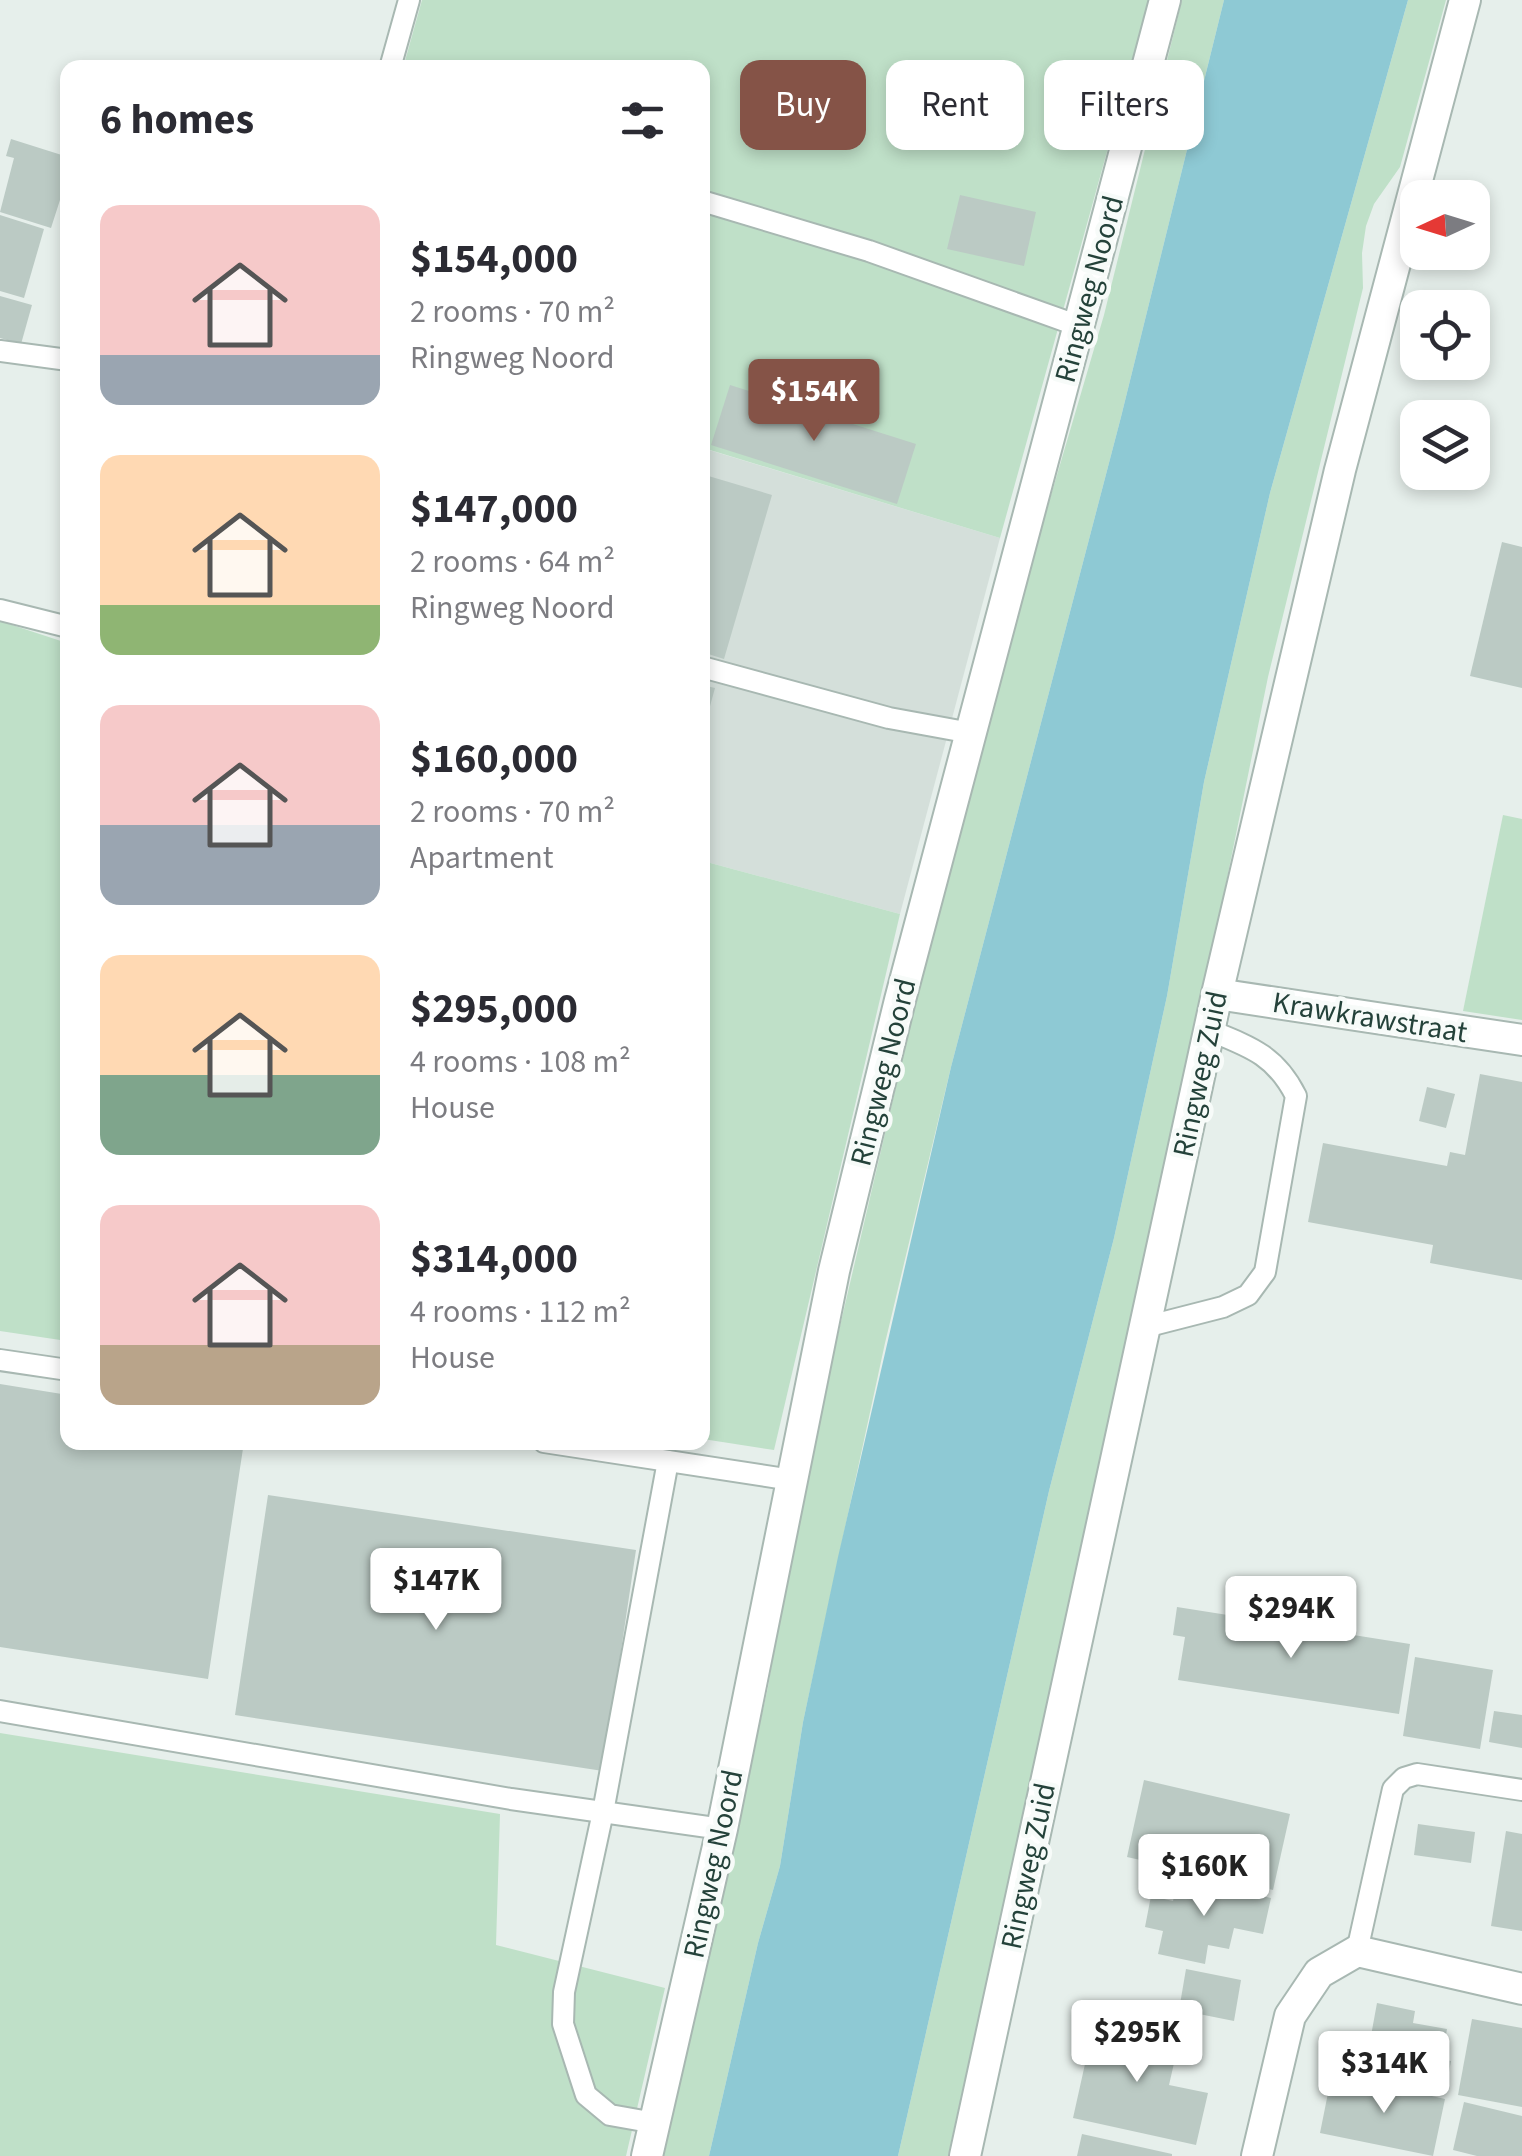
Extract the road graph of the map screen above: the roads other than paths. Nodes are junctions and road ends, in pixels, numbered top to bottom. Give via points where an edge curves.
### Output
1 (410, 0) edge
2 (1165, 0) edge
3 (1465, 0) edge
4 (392, 60) edge
5 (710, 203) edge
6 (1079, 326) junction
7 (0, 351) edge
8 (60, 359) edge
9 (0, 610) edge
10 (60, 624) edge
11 (710, 669) edge
12 (971, 733) junction
13 (1217, 994) junction
14 (1211, 1031) junction
15 (1522, 1040) edge
16 (1145, 1328) junction
17 (0, 1360) edge
18 (60, 1369) edge
19 (596, 1450) edge
20 (668, 1461) junction
21 (792, 1480) junction
22 (0, 1711) edge
23 (1522, 1790) edge
24 (604, 1812) junction
25 (722, 1829) junction
26 (1357, 1951) junction
27 (1522, 1989) edge
28 (655, 2123) junction
29 (647, 2156) edge
30 (965, 2156) edge
31 (1258, 2156) edge

1 - 4 lane
2 - 6 street, Ringweg Noord
3 - 13 street, Ringweg Zuid via 1340,470
5 - 6 lane
6 - 12 street, Ringweg Noord
7 - 8 lane
9 - 10 lane
11 - 12 lane
12 - 21 street, Ringweg Noord via 834,1272
13 - 14 street, Ringweg Zuid
13 - 15 street, Krawkrawstraat
14 - 16 street, Ringweg Zuid
14 - 16 lane via 1253,1048 1283,1070 1296,1096 1265,1272 1248,1294 1223,1307
16 - 30 street, Ringweg Zuid
17 - 18 lane
19 - 20 lane
20 - 21 lane
20 - 24 lane
21 - 25 street, Ringweg Noord
22 - 24 lane
23 - 26 lane via 1417,1774 1404,1778 1394,1789
24 - 25 lane
24 - 28 lane via 564,1992 563,2024 586,2096 610,2115
25 - 28 street, Ringweg Noord
26 - 27 street
26 - 31 street via 1318,1973 1290,2016
28 - 29 street, Ringweg Noord

